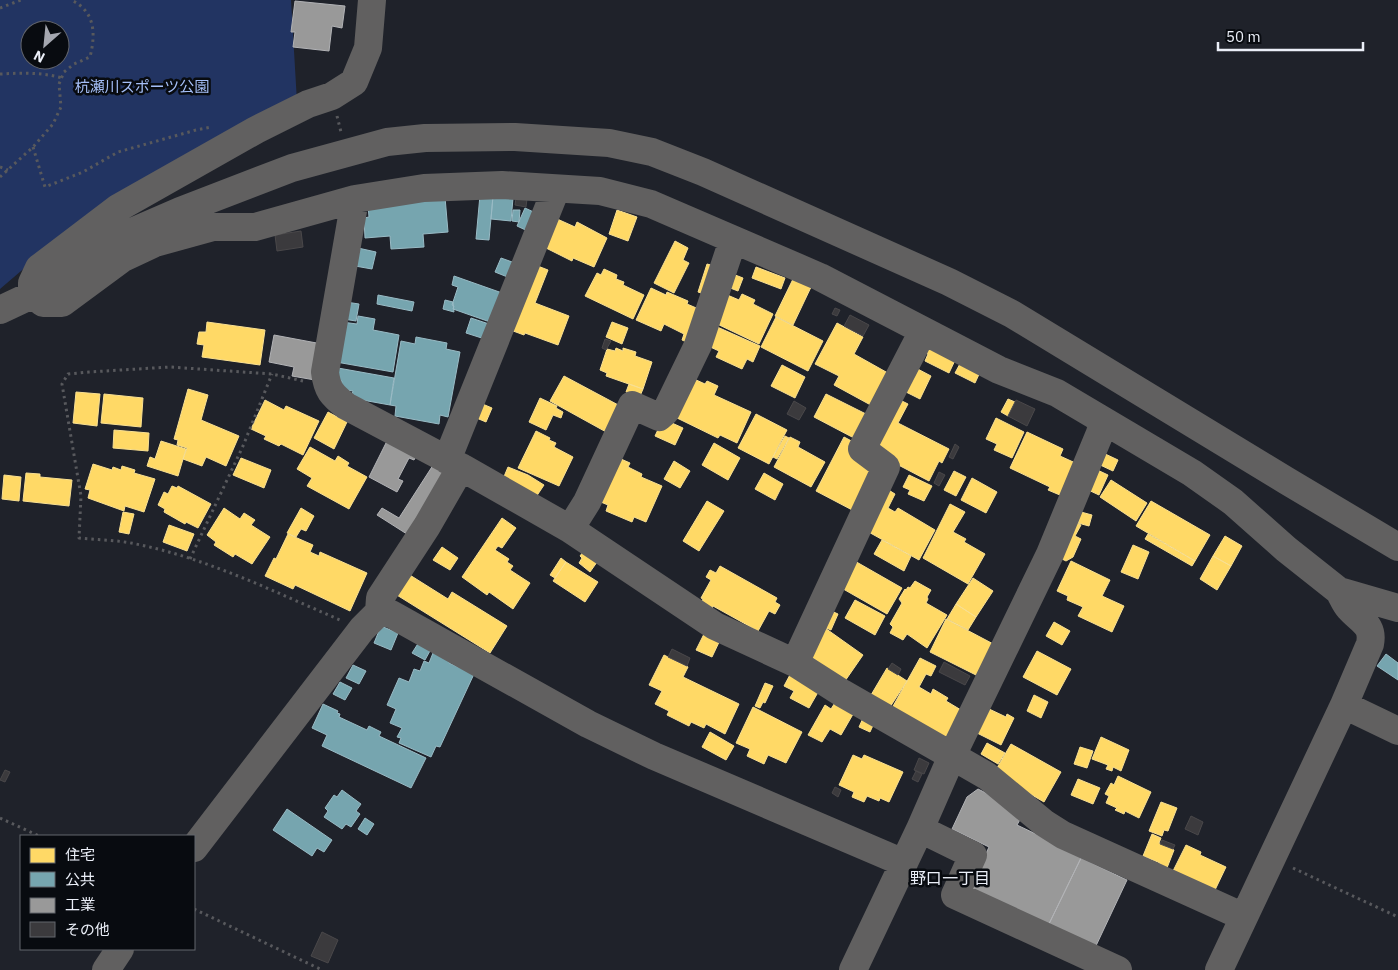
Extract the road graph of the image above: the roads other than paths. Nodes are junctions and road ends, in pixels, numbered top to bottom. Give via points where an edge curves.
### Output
1 (372, 0) edge
2 (556, 188) junction
3 (355, 199) junction
4 (733, 240) junction
5 (32, 294) junction
6 (0, 310) edge
7 (923, 331) junction
8 (1103, 421) junction
9 (454, 464) junction
10 (570, 529) junction
11 (1398, 547) edge
12 (1339, 591) junction
13 (1398, 608) edge
14 (370, 620) junction
15 (795, 662) junction
16 (1344, 705) junction
17 (1398, 731) edge
18 (952, 756) junction
19 (920, 829) junction
20 (195, 847) edge
21 (904, 863) junction
22 (1244, 917) junction
23 (119, 950) edge
24 (106, 970) edge
25 (853, 970) edge
26 (1118, 970) edge
27 (1219, 970) edge

1 - 5 street via 368,48 354,82 332,96 256,130 118,208 39,268 32,283
2 - 3 street via 502,185 424,188
2 - 4 street via 600,191 651,204
2 - 9 street
3 - 5 street via 255,226 213,228 155,243 123,258 62,304 42,303
3 - 9 street via 325,372 326,385 346,406
4 - 7 street via 820,277
4 - 10 street via 698,345 666,412 659,417 632,405 587,502
5 - 6 street
5 - 11 street via 51,286 99,249 180,211 292,168 387,142 515,136 609,143 652,152 703,172 949,282 1012,314
7 - 8 street via 998,370 1057,393
7 - 15 street via 862,449 886,467
8 - 12 street via 1233,502
8 - 18 street via 1050,554
9 - 10 street
9 - 14 street via 427,526 380,598
10 - 15 street via 715,626
12 - 13 street
12 - 16 street via 1348,608 1368,627 1371,636
14 - 20 street
14 - 21 street via 391,614 588,724 654,756
15 - 18 street
16 - 17 street
16 - 22 street
18 - 19 street
18 - 22 street via 987,776 1063,835
19 - 21 street
19 - 26 street via 973,854 955,894
21 - 25 street
22 - 27 street
23 - 24 street

